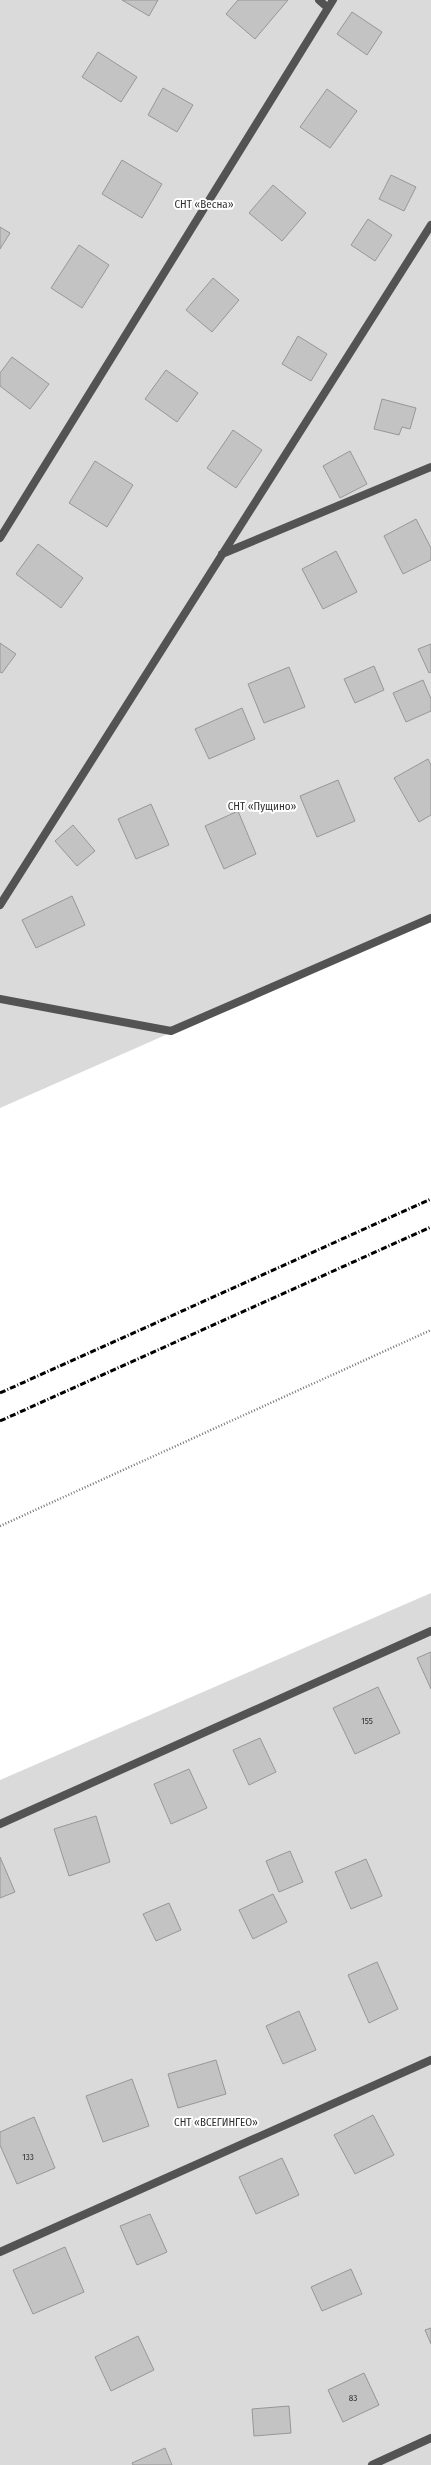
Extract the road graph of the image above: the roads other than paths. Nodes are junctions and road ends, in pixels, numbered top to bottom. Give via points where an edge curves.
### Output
1 (319, 0) edge
2 (333, 0) edge
3 (328, 8) junction
4 (431, 225) edge
5 (431, 467) edge
6 (0, 538) edge
7 (222, 554) junction
8 (0, 905) edge
9 (431, 918) edge
10 (0, 1000) edge
11 (431, 1631) edge
12 (0, 1824) edge
13 (431, 2060) edge
14 (0, 2252) edge
15 (431, 2438) edge
16 (372, 2465) edge

1 - 3 lane
2 - 3 lane
3 - 6 lane
4 - 7 lane
5 - 7 lane
7 - 8 lane
9 - 10 lane via 171,1031
11 - 12 lane
13 - 14 lane
15 - 16 lane

